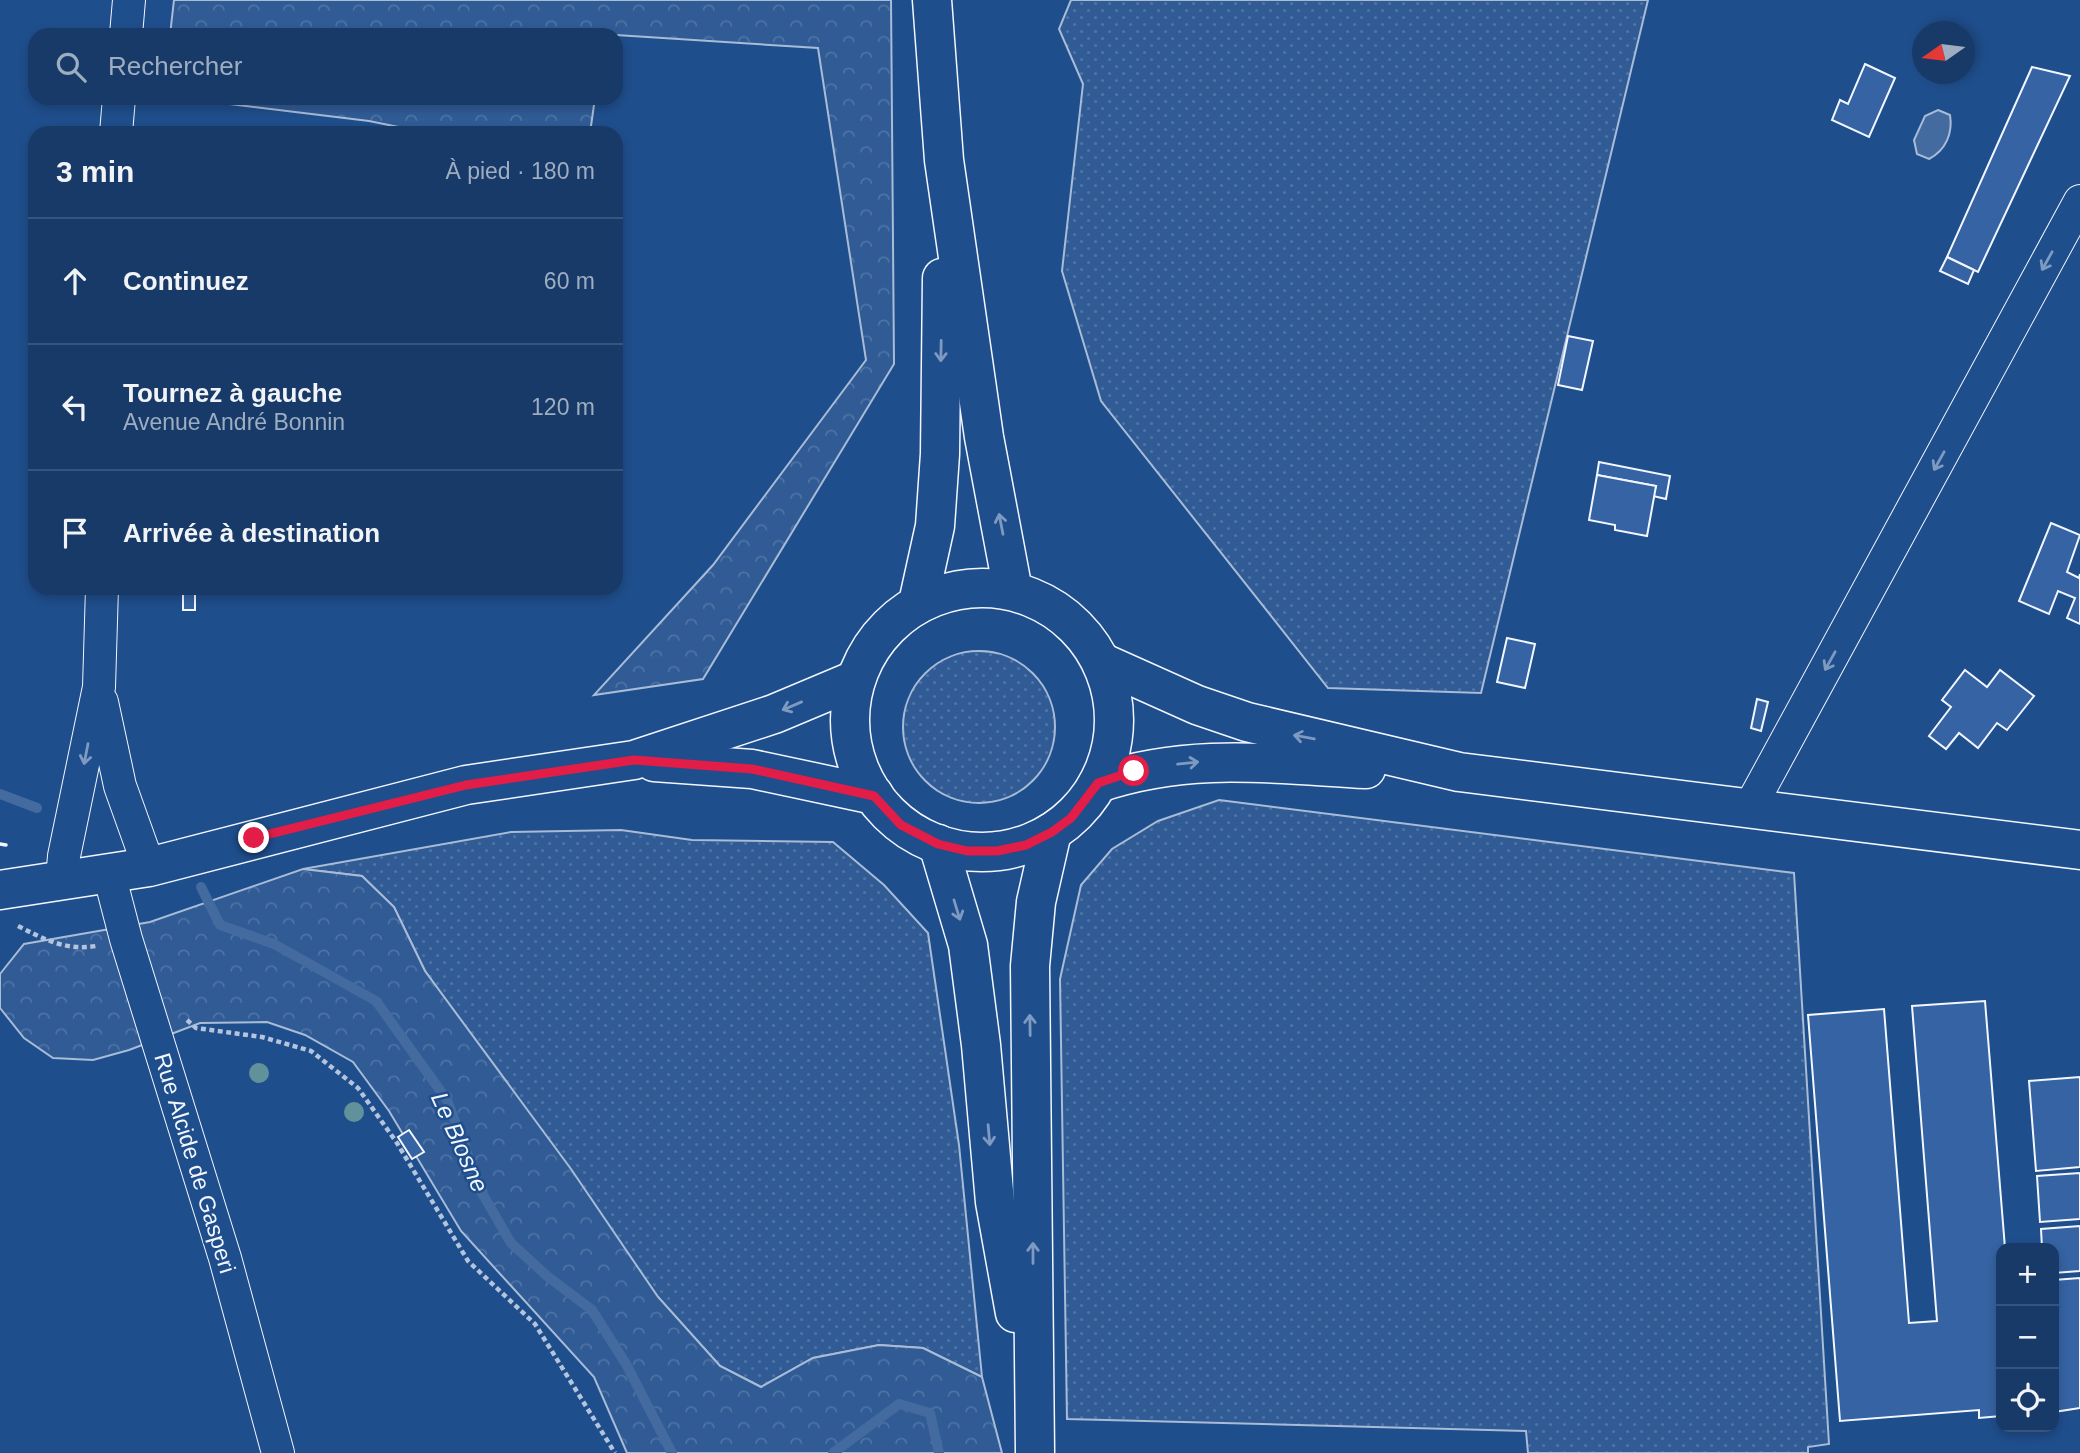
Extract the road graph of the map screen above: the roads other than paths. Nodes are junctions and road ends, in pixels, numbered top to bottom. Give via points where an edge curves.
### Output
1 (129, 0) edge
2 (932, 0) edge
3 (127, 28) edge
4 (118, 105) edge
5 (117, 126) edge
6 (944, 160) junction
7 (2080, 201) edge
8 (1013, 591) junction
9 (102, 595) edge
10 (918, 603) junction
11 (1101, 662) junction
12 (855, 680) junction
13 (99, 687) junction
14 (634, 760) junction
15 (1459, 772) junction
16 (1098, 783) junction
17 (874, 796) junction
18 (1749, 809) junction
19 (1052, 832) junction
20 (938, 844) junction
21 (2080, 850) edge
22 (149, 867) junction
23 (109, 874) junction
24 (62, 880) junction
25 (1, 889) edge
26 (1034, 1436) edge
27 (278, 1453) edge

1 - 3 street
2 - 6 main road
4 - 5 street
8 -> 6 main road via 984,437
6 -> 10 main road via 940,454 935,526
7 -> 18 street
8 - 10 main road via 981,587
8 - 11 main road via 1049,606 1079,630
9 - 13 street
10 - 12 main road via 891,623 869,649
15 -> 11 main road via 1247,722
11 - 16 main road via 1113,716 1112,744
12 -> 14 main road via 774,714
12 - 17 main road via 851,740 859,769
13 - 22 street via 120,786
13 -> 24 street
14 - 17 main road via 752,769
14 - 22 main road via 466,785
16 -> 15 main road via 1134,771 1194,761
15 - 18 main road
16 - 19 main road via 1071,818
17 - 20 main road via 901,825
18 - 21 main road
19 - 20 main road via 1026,845 997,851 967,851
26 -> 19 main road via 1030,966 1036,902
20 -> 26 main road via 968,944 995,1202
22 - 23 main road
23 - 24 main road
23 - 27 street, Rue Alcide de Gasperi via 225,1258
24 - 25 main road

